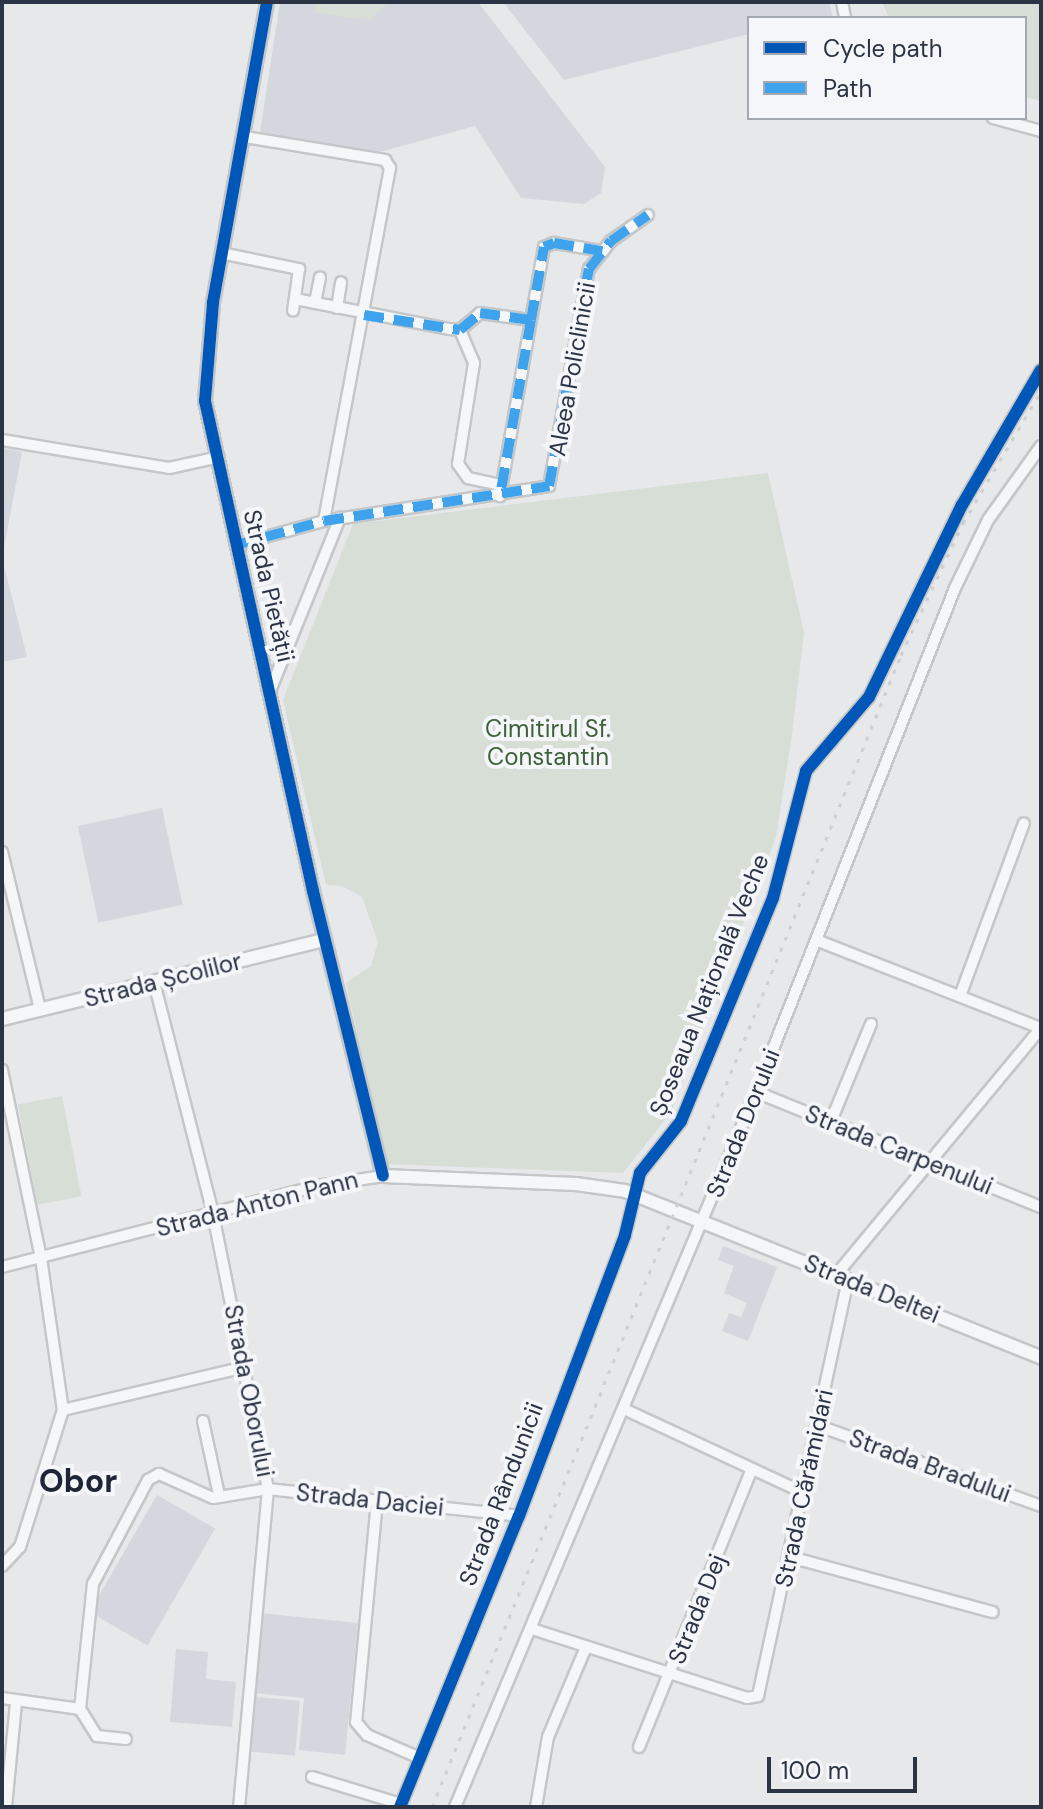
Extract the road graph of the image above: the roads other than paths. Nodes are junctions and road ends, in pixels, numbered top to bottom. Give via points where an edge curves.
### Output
1 (267, 2) edge
2 (1000, 120) edge
3 (1041, 131) edge
4 (245, 137) junction
5 (648, 215) dead end
6 (602, 251) junction
7 (221, 253) junction
8 (320, 277) dead end
9 (341, 282) dead end
10 (315, 303) junction
11 (337, 308) junction
12 (364, 315) junction
13 (531, 320) junction
14 (460, 330) junction
15 (1041, 370) edge
16 (2, 440) edge
17 (1041, 446) edge
18 (219, 457) junction
19 (501, 491) junction
20 (340, 518) junction
21 (324, 521) junction
22 (236, 545) junction
23 (270, 691) junction
24 (1024, 823) dead end
25 (2, 852) edge
26 (324, 940) junction
27 (816, 940) junction
28 (154, 982) junction
29 (960, 996) junction
30 (40, 1009) junction
31 (2, 1019) edge
32 (871, 1024) dead end
33 (1041, 1028) edge
34 (2, 1070) edge
35 (756, 1092) junction
36 (831, 1121) junction
37 (927, 1162) junction
38 (383, 1176) junction
39 (638, 1195) junction
40 (1041, 1207) edge
41 (213, 1214) junction
42 (702, 1222) junction
43 (41, 1258) junction
44 (2, 1267) edge
45 (842, 1277) junction
46 (1041, 1357) edge
47 (245, 1367) junction
48 (624, 1409) junction
49 (63, 1410) junction
50 (203, 1421) dead end
51 (819, 1426) junction
52 (752, 1469) junction
53 (268, 1489) junction
54 (800, 1491) junction
55 (219, 1495) junction
56 (377, 1501) junction
57 (1041, 1506) edge
58 (519, 1516) junction
59 (790, 1557) junction
60 (2, 1566) edge
61 (993, 1612) dead end
62 (532, 1629) junction
63 (586, 1647) junction
64 (671, 1674) junction
65 (2, 1698) edge
66 (16, 1703) junction
67 (80, 1709) junction
68 (126, 1739) dead end
69 (639, 1747) dead end
70 (420, 1758) junction
71 (312, 1777) dead end
72 (400, 1806) edge
73 (6, 1807) edge
74 (239, 1807) edge
75 (455, 1807) edge
76 (536, 1807) edge

1 - 4 street, Strada Pietății
2 - 3 street
4 - 7 street, Strada Pietății
4 - 12 street via 388,164
5 - 6 street, Aleea Policlinicii
6 - 13 street, Aleea Policlinicii via 554,243 544,247
6 - 19 street, Aleea Policlinicii via 586,284 553,479 542,491
7 - 10 street via 299,269 294,305
7 - 18 street, Strada Pietății via 204,377
8 - 10 street
9 - 11 street
10 - 11 street
11 - 12 street
12 - 14 street
12 - 21 street
13 - 14 street, Aleea Policlinicii via 480,313
13 - 19 street, Aleea Policlinicii
14 - 19 street, Aleea Policlinicii via 474,363 458,464 468,478
15 - 39 street, Șoseaua Națională Veche via 962,505 869,697 806,771 773,898 681,1121 640,1173
16 - 18 street via 169,468
17 - 27 street, Strada Dorului via 988,520 955,588
18 - 22 street, Strada Pietății
19 - 20 street, Aleea Policlinicii
20 - 21 street, Aleea Policlinicii
20 - 23 street
21 - 22 street, Aleea Policlinicii
22 - 23 street, Strada Pietății
23 - 26 street, Strada Pietății
24 - 29 street
25 - 30 street
26 - 28 street, Strada Școlilor
26 - 38 street, Strada Pietății
27 - 29 street
27 - 35 street, Strada Dorului
28 - 30 street, Strada Școlilor
28 - 41 street, Strada Oborului
29 - 33 street
30 - 31 street, Strada Școlilor
32 - 36 street
33 - 37 street, Strada Cărămidari
34 - 43 street
35 - 36 street, Strada Carpenului
35 - 42 street, Strada Dorului
36 - 37 street, Strada Carpenului
37 - 40 street, Strada Carpenului
37 - 45 street, Strada Cărămidari
38 - 39 street, Strada Anton Pann via 576,1184
38 - 41 street, Strada Anton Pann via 317,1186
39 - 42 street, Strada Anton Pann
39 - 58 street, Strada Rândunicii
41 - 43 street, Strada Anton Pann
41 - 47 street, Strada Oborului
42 - 45 street, Strada Deltei
42 - 48 street, Strada Dorului
43 - 44 street, Strada Anton Pann
43 - 49 street
45 - 46 street, Strada Deltei
45 - 51 street, Strada Cărămidari
47 - 49 street
47 - 53 street, Strada Oborului
48 - 52 street
48 - 62 street, Strada Dorului
49 - 60 street via 20,1547
50 - 55 street
51 - 54 street, Strada Cărămidari
51 - 57 street, Strada Bradului
52 - 54 street
52 - 64 street, Strada Dej
53 - 55 street, Strada Daciei
53 - 56 street, Strada Daciei
53 - 74 street, Strada Oborului
54 - 59 street, Strada Cărămidari
55 - 67 street via 213,1498 165,1473 148,1480 93,1584
56 - 58 street, Strada Daciei
56 - 70 street via 356,1722 367,1735
58 - 70 street, Strada Rândunicii
59 - 61 street
59 - 64 street, Strada Cărămidari via 758,1696 747,1698
62 - 63 street
62 - 75 street, Strada Dorului via 525,1634
63 - 64 street
63 - 76 street via 548,1737
64 - 69 street, Strada Dej
65 - 66 street
66 - 67 street
66 - 73 street
67 - 68 street via 97,1736
70 - 72 street, Strada Rândunicii
71 - 72 street

